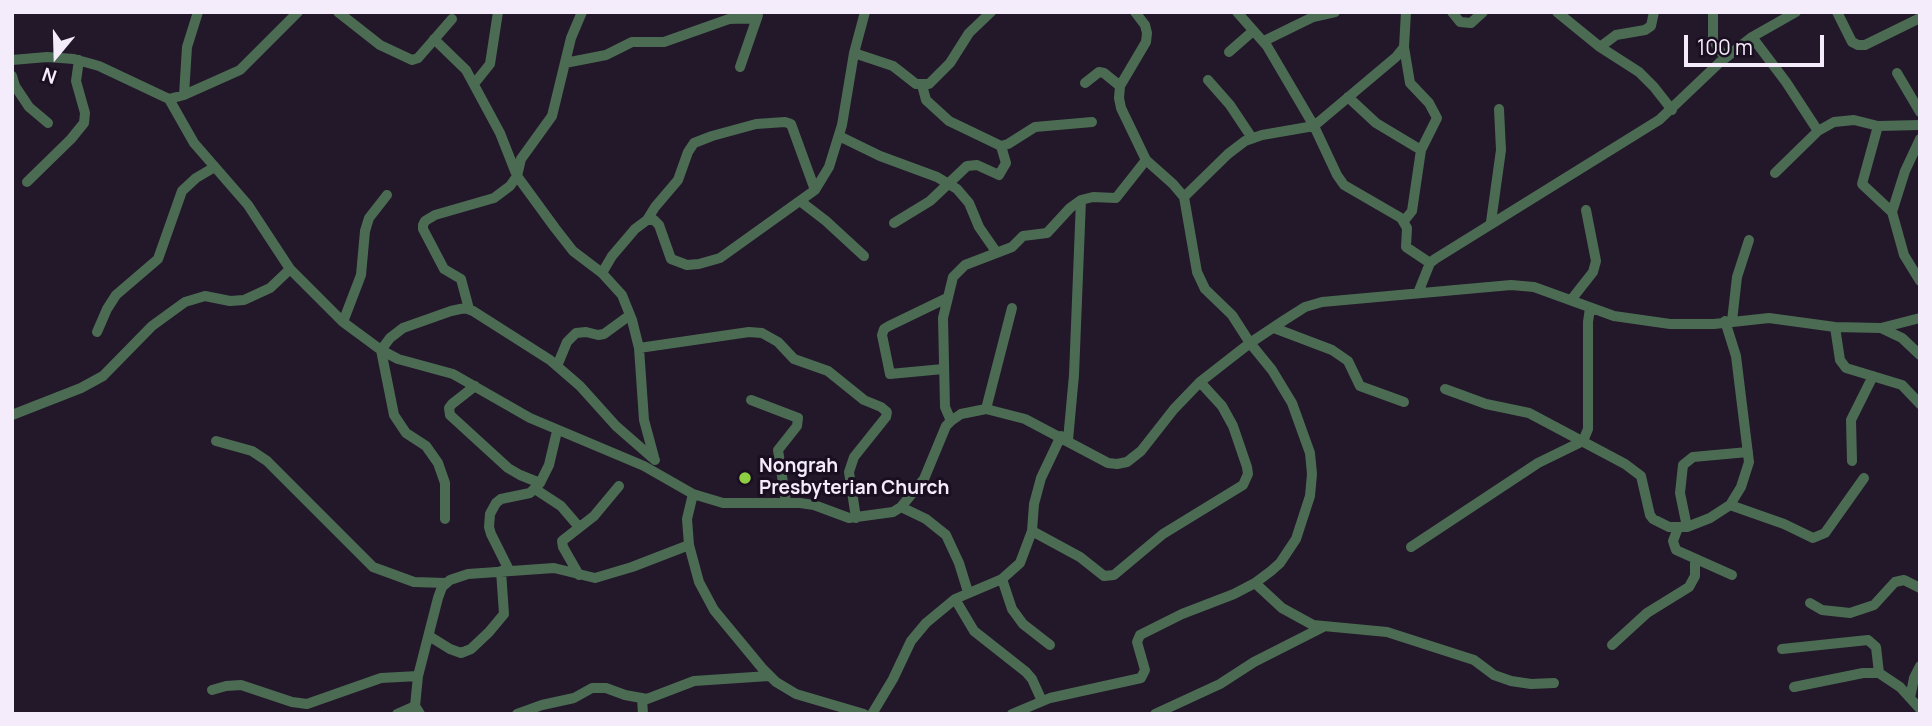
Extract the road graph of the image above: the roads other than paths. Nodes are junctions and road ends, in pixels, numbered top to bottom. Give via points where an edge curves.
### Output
1 (198, 12) edge
2 (298, 12) edge
3 (338, 12) edge
4 (498, 12) edge
5 (582, 12) edge
6 (865, 12) edge
7 (991, 12) edge
8 (1135, 12) edge
9 (1237, 12) edge
10 (1335, 12) edge
11 (1406, 12) edge
12 (1452, 12) edge
13 (1483, 12) edge
14 (1557, 12) edge
15 (1654, 12) edge
16 (1713, 12) edge
17 (1797, 12) edge
18 (1837, 12) edge
19 (758, 15) edge
20 (1920, 18) edge
21 (452, 19) dead end
22 (1253, 31) junction
23 (1752, 37) junction
24 (434, 39) junction
25 (1264, 41) junction
26 (1404, 47) junction
27 (1600, 47) junction
28 (1228, 52) dead end
29 (854, 53) junction
30 (1725, 58) junction
31 (12, 60) edge
32 (79, 60) junction
33 (565, 63) junction
34 (740, 67) dead end
35 (1897, 72) dead end
36 (12, 76) edge
37 (1208, 80) dead end
38 (1085, 83) dead end
39 (474, 84) junction
40 (922, 85) junction
41 (1120, 86) junction
42 (184, 95) junction
43 (1348, 97) junction
44 (169, 99) junction
45 (1499, 109) dead end
46 (1672, 110) junction
47 (1920, 112) edge
48 (1092, 122) dead end
49 (48, 124) dead end
50 (1920, 125) edge
51 (1314, 126) junction
52 (1878, 126) junction
53 (1818, 131) junction
54 (839, 136) junction
55 (1252, 138) junction
56 (1920, 139) edge
57 (1001, 146) junction
58 (1421, 150) junction
59 (1146, 160) junction
60 (213, 168) junction
61 (1775, 173) dead end
62 (517, 176) junction
63 (27, 181) dead end
64 (948, 183) junction
65 (815, 190) junction
66 (387, 195) dead end
67 (1184, 197) junction
68 (1081, 200) junction
69 (800, 201) junction
70 (1587, 210) dead end
71 (1892, 212) junction
72 (647, 220) junction
73 (1404, 221) junction
74 (1491, 222) junction
75 (894, 223) dead end
76 (1749, 240) dead end
77 (997, 253) junction
78 (864, 256) dead end
79 (1430, 263) junction
80 (290, 269) junction
81 (602, 272) junction
82 (1918, 275) edge
83 (1418, 293) junction
84 (947, 298) junction
85 (1571, 300) junction
86 (1012, 308) dead end
87 (1590, 308) junction
88 (469, 309) junction
89 (630, 315) junction
90 (1920, 318) edge
91 (1728, 321) junction
92 (343, 322) junction
93 (1835, 327) junction
94 (1273, 328) junction
95 (1881, 328) junction
96 (97, 332) dead end
97 (1250, 343) junction
98 (639, 348) junction
99 (381, 350) junction
100 (1920, 355) edge
101 (557, 366) junction
102 (943, 369) junction
103 (1873, 376) junction
104 (1200, 382) junction
105 (475, 386) junction
106 (1445, 389) dead end
107 (751, 400) dead end
108 (1404, 402) dead end
109 (1920, 404) edge
110 (986, 409) junction
111 (12, 415) edge
112 (951, 421) junction
113 (556, 431) junction
114 (1065, 438) junction
115 (216, 441) dead end
116 (1583, 441) junction
117 (1748, 452) junction
118 (655, 460) junction
119 (1853, 461) dead end
120 (663, 475) junction
121 (1864, 478) dead end
122 (538, 486) junction
123 (619, 486) dead end
124 (693, 494) junction
125 (786, 502) junction
126 (1730, 505) junction
127 (901, 507) junction
128 (856, 518) junction
129 (445, 519) dead end
130 (579, 527) junction
131 (1683, 528) junction
132 (1032, 531) junction
133 (689, 544) junction
134 (1411, 547) dead end
135 (1695, 559) junction
136 (505, 570) junction
137 (579, 575) junction
138 (1732, 575) dead end
139 (1002, 579) junction
140 (446, 583) junction
141 (1255, 583) junction
142 (1920, 588) edge
143 (968, 592) junction
144 (955, 599) junction
145 (1810, 603) dead end
146 (1323, 627) junction
147 (429, 636) junction
148 (1050, 645) dead end
149 (1612, 645) dead end
150 (1782, 649) dead end
151 (1920, 666) edge
152 (1879, 673) junction
153 (418, 676) junction
154 (769, 676) junction
155 (1554, 683) dead end
156 (1794, 687) dead end
157 (212, 690) dead end
158 (642, 698) junction
159 (1042, 701) junction
160 (1917, 704) edge
161 (418, 710) edge
162 (397, 714) edge
163 (517, 714) edge
164 (643, 714) edge
165 (864, 714) edge
166 (872, 714) edge
167 (1012, 714) edge
168 (1155, 714) edge

1 - 42 street via 187,47
2 - 42 street via 240,69
3 - 24 street via 406,59 418,58
4 - 39 street via 490,64
5 - 33 street
6 - 29 street
7 - 40 street via 969,33 950,63 929,84
8 - 41 street via 1145,25 1146,43
9 - 22 street
10 - 25 street
11 - 26 street
12 - 13 street via 1460,22 1471,23
14 - 27 street
15 - 27 street via 1651,26 1645,30 1616,35
16 - 30 street via 1713,40
17 - 23 street
18 - 20 street via 1858,45
19 - 33 street via 729,19 664,42 632,42 606,55
19 - 34 street
21 - 24 street
22 - 25 street
22 - 28 street
23 - 30 street
23 - 53 street
24 - 39 street via 460,62
25 - 51 street
26 - 43 street
26 - 58 street via 1410,83 1437,118
27 - 46 street via 1639,72
29 - 40 street via 893,66
29 - 54 street
30 - 46 street
31 - 32 street
32 - 44 street
32 - 63 street via 76,81 84,123
33 - 62 street via 552,116 521,159
35 - 47 street
36 - 49 street via 29,107
37 - 55 street
38 - 41 street via 1099,72
39 - 62 street
40 - 57 street via 926,100 949,121
41 - 59 street via 1121,108
42 - 44 street
43 - 51 street
43 - 58 street via 1376,123
44 - 60 street
45 - 74 street via 1501,150
46 - 74 street
48 - 57 street via 1035,127
50 - 52 street
51 - 55 street
51 - 73 street via 1344,185
52 - 53 street via 1844,120
52 - 71 street via 1862,184
53 - 61 street
54 - 64 street
54 - 65 street
55 - 67 street via 1228,154
56 - 71 street
57 - 64 street via 1006,163 999,175 972,164
58 - 73 street via 1412,211
59 - 67 street
59 - 68 street via 1116,198
60 - 80 street via 248,205
60 - 96 street via 182,191 158,259 116,295
62 - 81 street via 573,251
62 - 88 street via 494,198 435,215 423,225 444,269 461,279
64 - 75 street via 923,206
64 - 77 street via 963,194
65 - 69 street
65 - 72 street via 791,124 756,124 694,143 678,180
66 - 92 street via 369,218 361,275
67 - 97 street via 1201,281
68 - 77 street via 1047,233 1026,234
68 - 114 street via 1074,375
69 - 72 street via 720,258 699,264 671,259 659,225
69 - 78 street
70 - 85 street via 1596,261
71 - 82 street via 1904,255
72 - 81 street
73 - 79 street via 1406,247
74 - 79 street
76 - 91 street
77 - 84 street via 960,268
79 - 83 street
80 - 92 street
80 - 111 street via 270,288 244,300 205,296 186,302 152,326 103,376
81 - 89 street via 616,286
83 - 85 street via 1511,285 1534,287
83 - 94 street via 1322,302 1305,307
84 - 102 street
84 - 102 street via 889,326 882,335 890,374
85 - 87 street
86 - 110 street
87 - 91 street via 1670,324
87 - 116 street via 1588,429
88 - 99 street via 413,323
88 - 101 street
89 - 98 street
89 - 101 street via 604,334 576,333
90 - 95 street
91 - 93 street via 1783,319
91 - 117 street
92 - 99 street
93 - 95 street
93 - 103 street via 1840,360 1846,368
94 - 97 street
94 - 108 street via 1332,350 1348,361 1360,386
95 - 100 street via 1902,338
97 - 104 street
97 - 141 street via 1292,403 1310,453 1312,474 1296,539 1280,563
98 - 118 street via 644,420
98 - 128 street via 762,333 794,359 828,371 864,400 881,407 886,417 854,457 849,472
99 - 105 street
99 - 129 street via 394,415 438,463 445,483
101 - 118 street
102 - 112 street via 945,407
103 - 109 street via 1902,385
103 - 119 street via 1851,420
104 - 114 street via 1127,462 1108,463
104 - 132 street via 1233,426 1247,467 1243,485 1163,534 1109,577
105 - 113 street
105 - 122 street via 452,404 450,415 508,468
106 - 116 street via 1530,413
107 - 125 street via 798,418 778,450
110 - 112 street
110 - 114 street via 1026,419
112 - 127 street via 924,479
113 - 120 street
113 - 122 street via 549,465
114 - 132 street via 1037,492
115 - 140 street via 252,451 267,461 373,567 414,582
116 - 131 street via 1641,475 1653,520
116 - 134 street via 1538,463
117 - 126 street via 1745,479
117 - 131 street via 1693,457 1683,465
118 - 120 street
120 - 124 street
121 - 126 street via 1825,533 1813,538
122 - 130 street
122 - 136 street via 524,495 501,499 488,520
123 - 130 street
124 - 125 street via 723,503
124 - 133 street via 687,519
125 - 128 street
126 - 131 street
127 - 128 street
127 - 143 street via 946,535
130 - 137 street via 562,543
131 - 135 street via 1673,541 1674,548
132 - 139 street via 1020,563
133 - 137 street via 602,577
133 - 154 street via 709,601
135 - 138 street
135 - 149 street via 1695,576 1689,587 1647,612
136 - 137 street via 554,568
136 - 140 street via 468,574
136 - 147 street via 504,614 471,649 461,653
139 - 143 street
139 - 148 street via 1012,609
140 - 147 street
141 - 146 street via 1292,615
141 - 159 street via 1140,635 1145,670 1141,678
142 - 145 street via 1904,580 1895,582 1874,606 1850,613 1822,610
143 - 144 street
144 - 159 street via 974,631 1026,671
144 - 166 street via 917,633
146 - 155 street via 1387,632 1474,660 1511,681
146 - 168 street
147 - 153 street
150 - 152 street via 1868,640 1876,647
151 - 160 street via 1914,678
152 - 156 street
152 - 160 street
153 - 157 street via 381,678 307,704 241,685
153 - 161 street
154 - 158 street via 694,681
154 - 165 street via 796,694
158 - 163 street via 598,687
158 - 164 street
159 - 167 street
161 - 162 street

